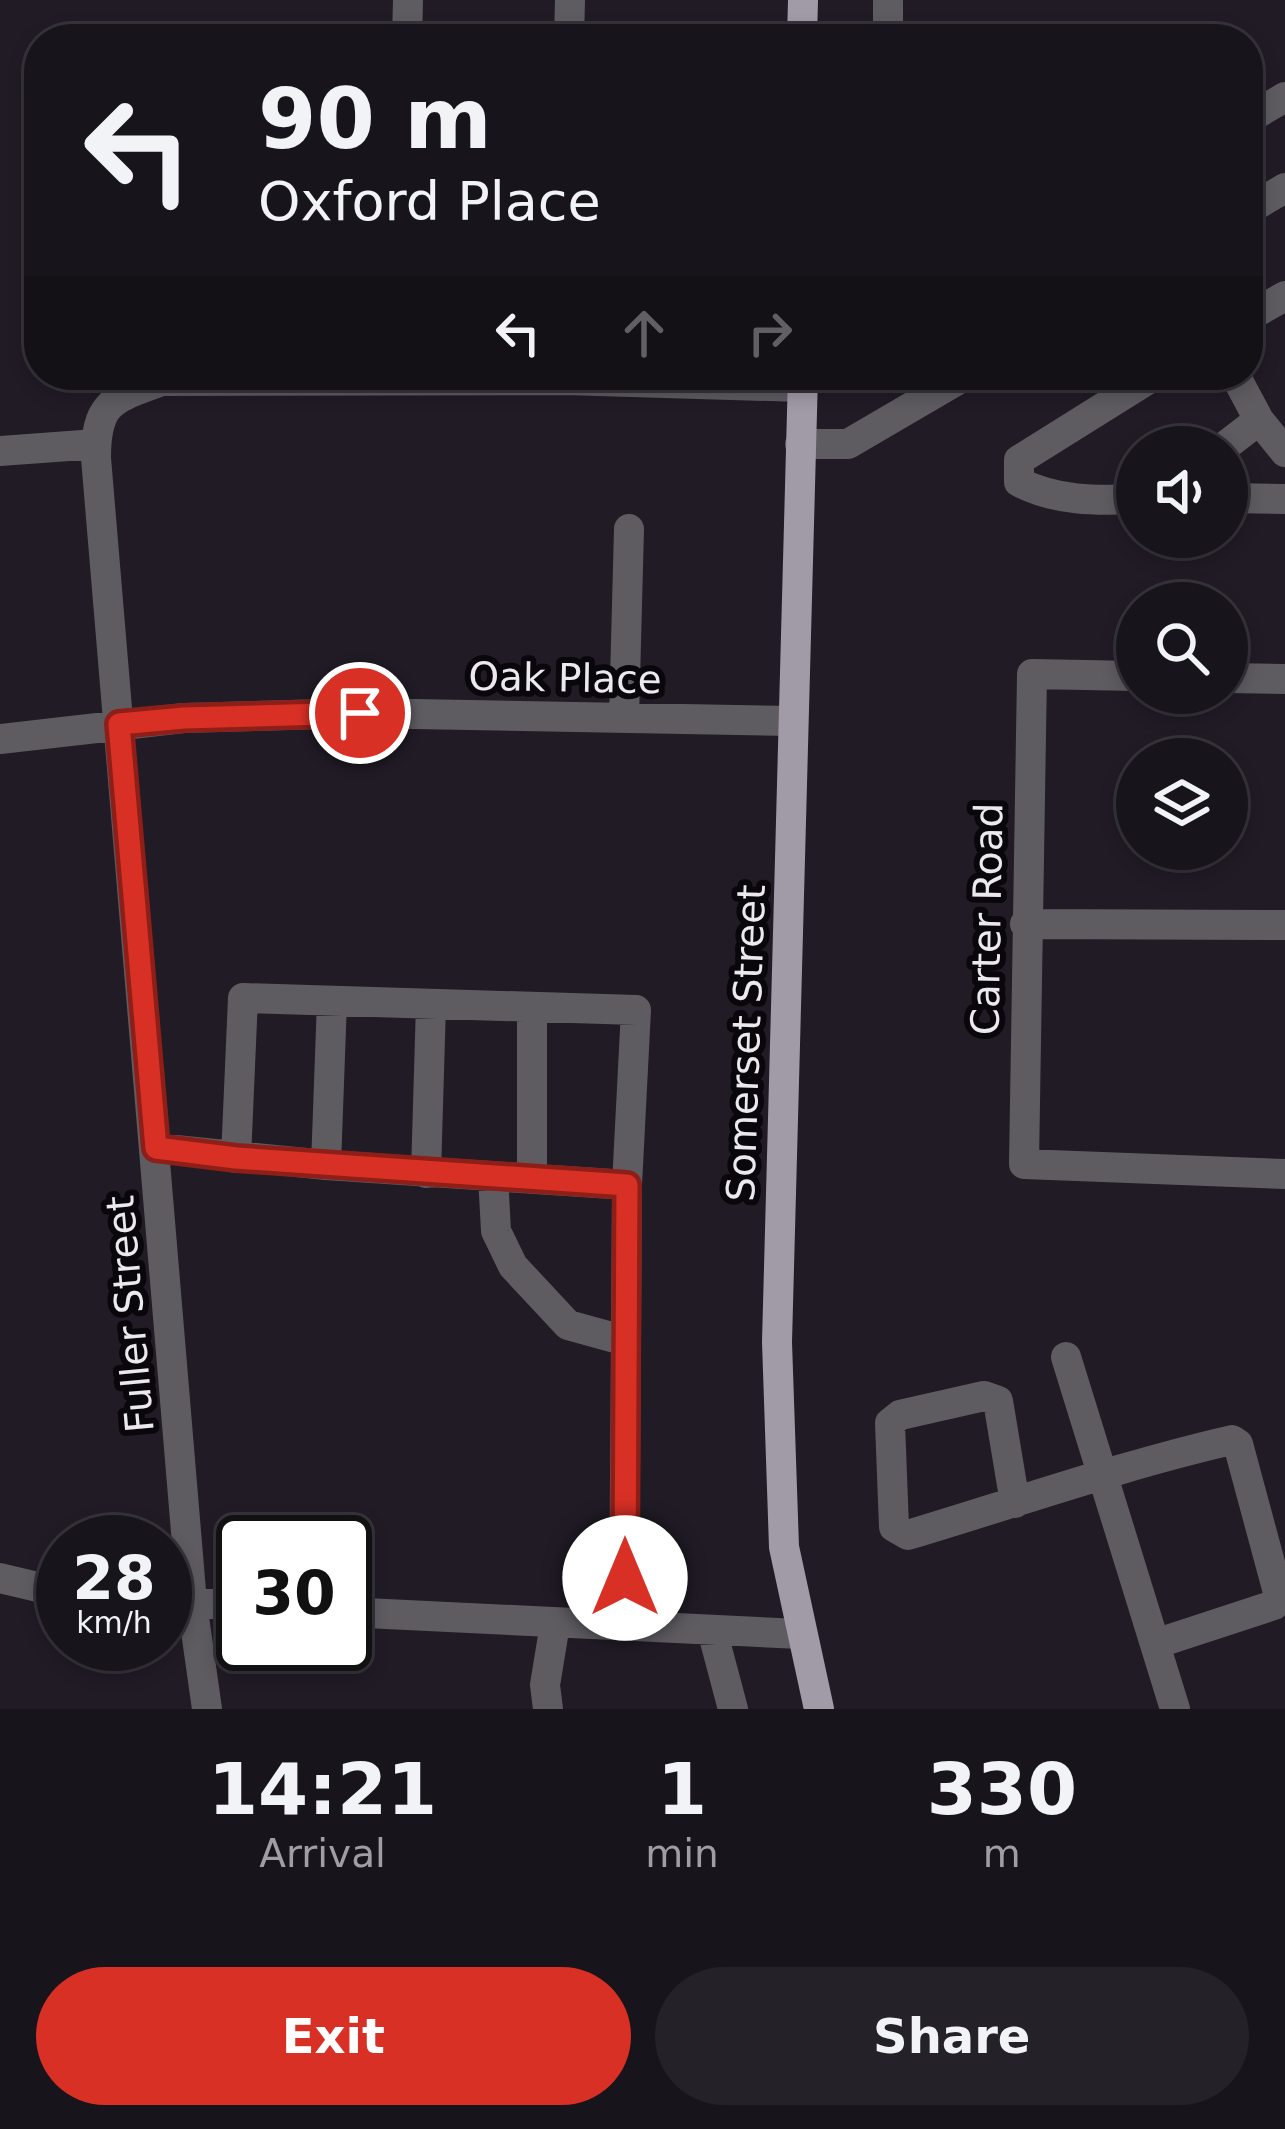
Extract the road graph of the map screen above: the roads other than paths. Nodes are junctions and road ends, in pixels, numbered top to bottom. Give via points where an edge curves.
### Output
1 (138, 390) edge
2 (802, 390) edge
3 (940, 390) edge
4 (1131, 390) edge
5 (1243, 390) edge
6 (1259, 420) junction
7 (1248, 428) edge
8 (96, 443) junction
9 (800, 444) junction
10 (0, 452) edge
11 (1285, 452) edge
12 (1248, 498) edge
13 (1285, 499) edge
14 (1116, 500) edge
15 (629, 529) dead end
16 (1116, 676) edge
17 (1248, 678) edge
18 (1285, 679) edge
19 (624, 718) junction
20 (794, 721) junction
21 (119, 724) junction
22 (0, 739) edge
23 (1025, 925) junction
24 (1285, 925) edge
25 (332, 1001) junction
26 (431, 1004) junction
27 (532, 1007) junction
28 (156, 1148) junction
29 (236, 1158) junction
30 (326, 1165) junction
31 (426, 1173) junction
32 (1285, 1174) edge
33 (493, 1177) junction
34 (532, 1179) junction
35 (627, 1185) junction
36 (626, 1341) junction
37 (1066, 1357) dead end
38 (1103, 1477) junction
39 (1015, 1503) junction
40 (175, 1515) edge
41 (0, 1578) edge
42 (36, 1587) edge
43 (372, 1614) edge
44 (555, 1624) junction
45 (624, 1625) junction
46 (712, 1630) junction
47 (800, 1634) junction
48 (1155, 1644) junction
49 (192, 1652) edge
50 (207, 1709) edge
51 (548, 1709) edge
52 (733, 1709) edge
53 (819, 1709) edge
54 (1175, 1709) edge

1 - 8 street, Fuller Street via 103,412
2 - 9 main road, Somerset Street
3 - 9 street via 848,444
4 - 14 street via 1019,460 1019,482 1040,493
5 - 6 street
6 - 7 street
6 - 11 street
8 - 10 street
8 - 21 street, Fuller Street
9 - 20 main road, Somerset Street
12 - 13 street
15 - 19 street
16 - 23 street, Carter Road via 1031,674
17 - 18 street
19 - 20 street, Oak Place
19 - 21 street, Oak Place via 360,713
20 - 47 main road, Somerset Street via 777,1342 784,1547
21 - 22 street, Oak Place
21 - 28 street, Fuller Street
23 - 24 street
23 - 32 street, Carter Road via 1024,1165
25 - 26 street
25 - 29 street via 243,998
25 - 30 street
26 - 27 street
26 - 31 street
27 - 34 street
27 - 35 street via 636,1010
28 - 29 street
28 - 40 street, Fuller Street
29 - 30 street
30 - 31 street
31 - 33 street
33 - 34 street
33 - 36 street via 496,1231 513,1266 568,1325
34 - 35 street
35 - 36 street
36 - 45 street
37 - 38 street
38 - 39 street
38 - 48 street
38 - 48 street via 1182,1451 1238,1444 1279,1596 1274,1605
39 - 39 street via 908,1535 894,1527 890,1423 984,1396 998,1401
41 - 42 street
43 - 44 street
44 - 45 street
44 - 51 street
45 - 46 street
46 - 47 street
46 - 52 street
47 - 53 main road, Somerset Street
48 - 54 street
49 - 50 street, Fuller Street

